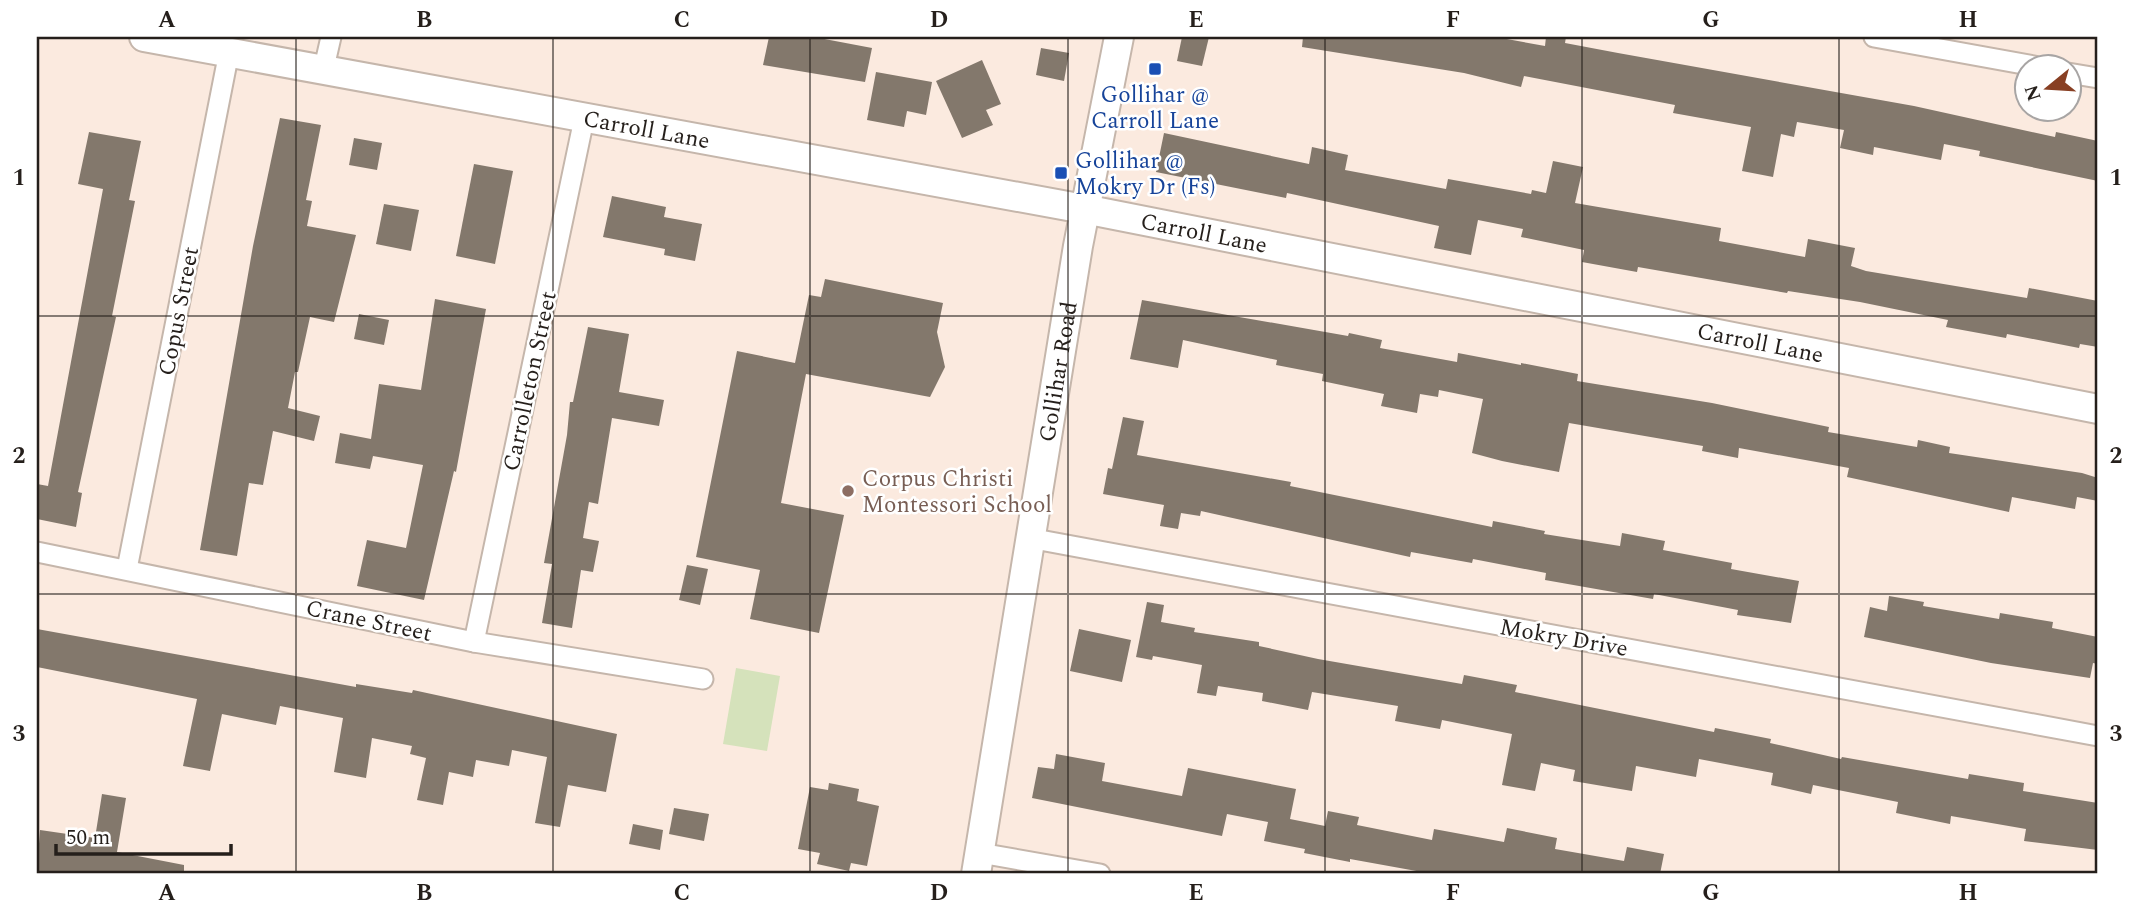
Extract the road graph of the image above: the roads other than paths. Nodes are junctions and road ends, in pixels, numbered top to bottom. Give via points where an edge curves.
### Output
1 (144, 37) edge
2 (331, 37) edge
3 (1119, 37) edge
4 (1874, 37) edge
5 (229, 52) junction
6 (2012, 62) edge
7 (323, 72) junction
8 (583, 119) junction
9 (1084, 209) junction
10 (2098, 409) edge
11 (1029, 538) junction
12 (37, 552) edge
13 (127, 569) junction
14 (474, 642) junction
15 (703, 679) dead end
16 (2098, 736) edge
17 (978, 864) edge
18 (1100, 874) edge

1 - 5 street, Carroll Lane
2 - 7 street
3 - 9 street, Gollihar Road
4 - 6 street
5 - 7 street, Carroll Lane
5 - 13 street, Copus Street
7 - 8 street, Carroll Lane
8 - 9 street, Carroll Lane
8 - 14 street, Carrolleton Street
9 - 10 street, Carroll Lane
9 - 11 street, Gollihar Road
11 - 16 street, Mokry Drive
11 - 17 street, Gollihar Road
12 - 13 street, Crane Street
13 - 14 street, Crane Street
14 - 15 street, Crane Street
17 - 18 street

